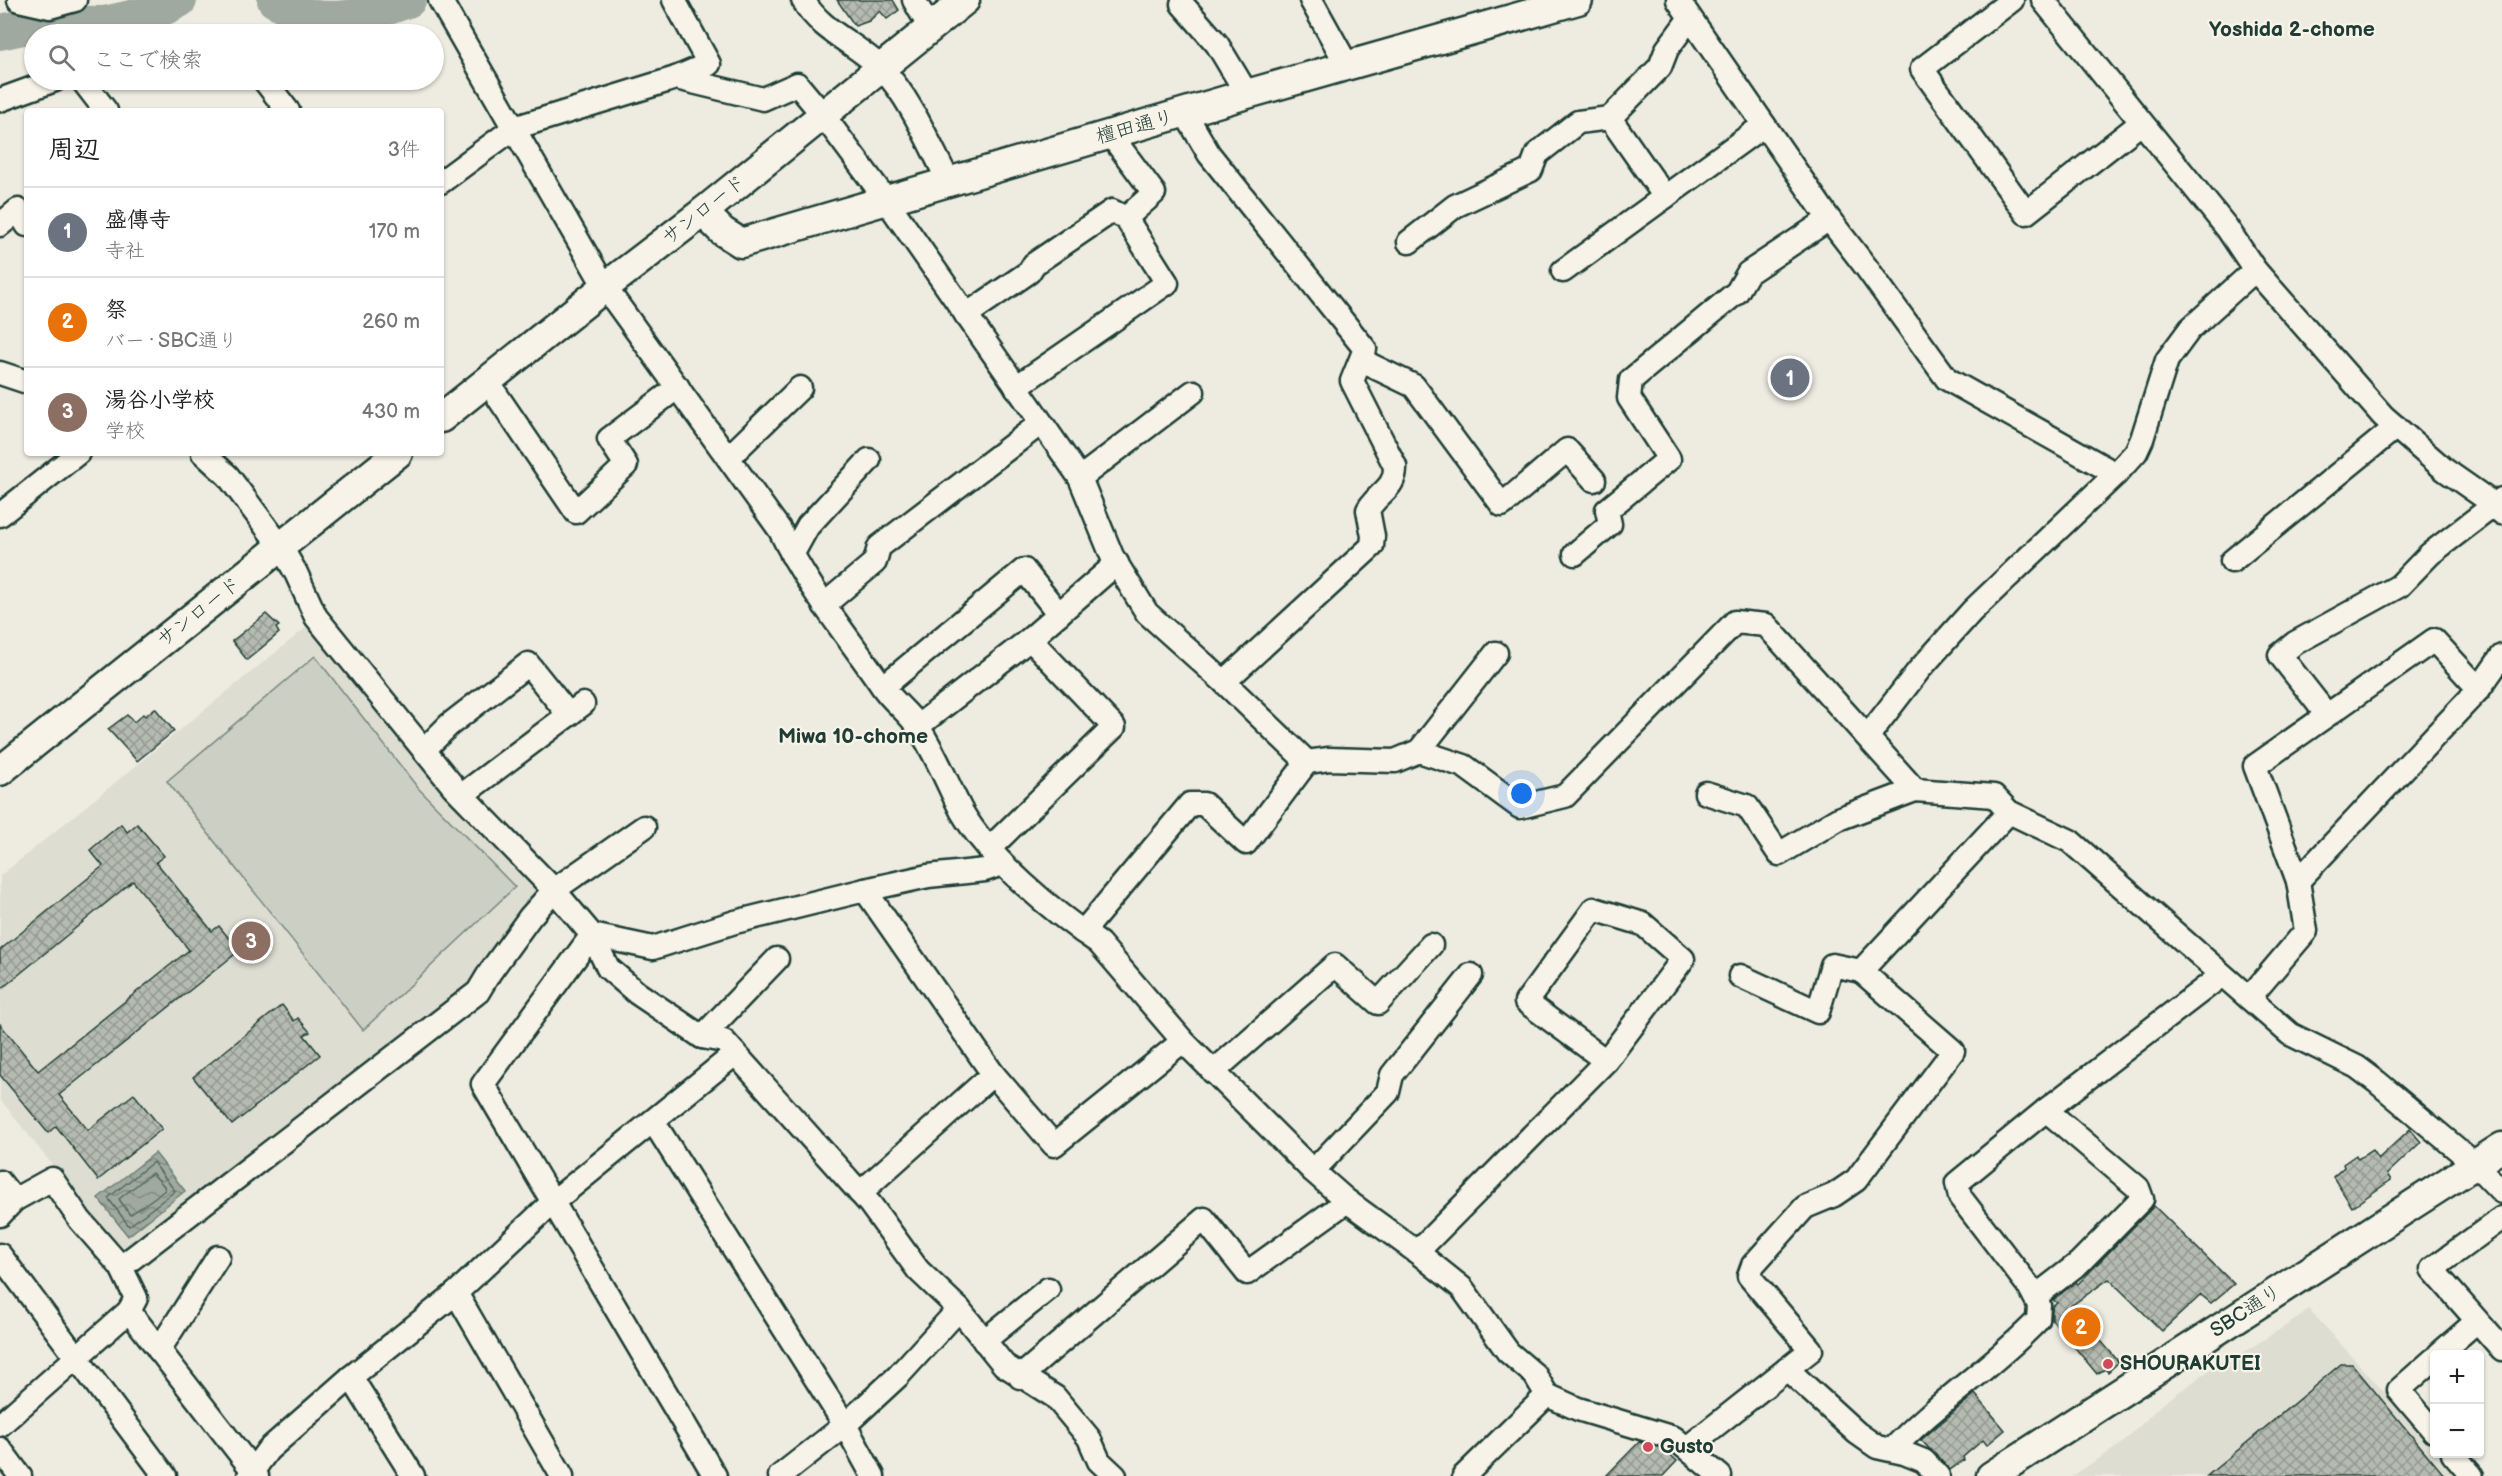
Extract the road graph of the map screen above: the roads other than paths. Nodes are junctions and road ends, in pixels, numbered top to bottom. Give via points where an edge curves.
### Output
1 (19, 0) edge
2 (75, 0) edge
3 (674, 0) edge
4 (803, 0) edge
5 (914, 0) edge
6 (965, 0) edge
7 (1311, 0) edge
8 (1578, 0) edge
9 (2012, 0) edge
10 (2043, 0) edge
11 (1184, 1) edge
12 (442, 5) edge
13 (1684, 9) edge
14 (930, 28) junction
15 (1347, 65) junction
16 (882, 68) junction
17 (676, 78) junction
18 (28, 90) edge
19 (90, 90) edge
20 (272, 90) edge
21 (1246, 94) junction
22 (0, 100) edge
23 (104, 108) edge
24 (286, 108) edge
25 (1185, 113) junction
26 (823, 115) junction
27 (1610, 118) junction
28 (2141, 123) junction
29 (1764, 125) junction
30 (514, 128) junction
31 (1110, 134) junction
32 (444, 180) edge
33 (949, 182) junction
34 (1665, 197) junction
35 (887, 201) junction
36 (703, 212) junction
37 (1126, 218) junction
38 (1829, 219) junction
39 (24, 220) edge
40 (0, 225) edge
41 (1409, 242) dead end
42 (2255, 270) junction
43 (1563, 271) dead end
44 (605, 287) junction
45 (966, 315) junction
46 (1362, 361) junction
47 (0, 373) edge
48 (24, 381) edge
49 (487, 381) junction
50 (678, 387) junction
51 (1016, 387) junction
52 (800, 388) dead end
53 (1193, 392) dead end
54 (444, 416) edge
55 (1041, 423) junction
56 (2396, 427) junction
57 (74, 456) edge
58 (206, 456) edge
59 (394, 456) edge
60 (729, 458) junction
61 (869, 460) dead end
62 (2115, 474) junction
63 (1080, 478) junction
64 (1594, 480) dead end
65 (2500, 506) edge
66 (0, 515) edge
67 (281, 547) junction
68 (1575, 554) dead end
69 (792, 555) junction
70 (2232, 561) dead end
71 (1117, 563) junction
72 (824, 605) junction
73 (1059, 614) junction
74 (1030, 639) junction
75 (1496, 653) dead end
76 (2502, 656) edge
77 (1224, 682) junction
78 (883, 687) junction
79 (2479, 689) junction
80 (2327, 716) junction
81 (918, 726) junction
82 (1868, 736) junction
83 (424, 750) junction
84 (1419, 751) junction
85 (1307, 762) junction
86 (0, 771) edge
87 (1915, 790) junction
88 (1706, 793) dead end
89 (462, 795) junction
90 (2009, 812) junction
91 (644, 827) dead end
92 (996, 857) junction
93 (2298, 881) junction
94 (554, 890) junction
95 (865, 890) junction
96 (1083, 932) junction
97 (592, 935) junction
98 (1431, 945) dead end
99 (777, 959) dead end
100 (1861, 971) junction
101 (1471, 975) dead end
102 (2222, 975) junction
103 (1740, 976) dead end
104 (2249, 998) junction
105 (702, 1037) junction
106 (1183, 1041) junction
107 (735, 1054) junction
108 (1606, 1061) junction
109 (1213, 1072) junction
110 (993, 1074) junction
111 (2046, 1110) junction
112 (653, 1121) junction
113 (2502, 1147) edge
114 (2475, 1164) junction
115 (1312, 1171) junction
116 (0, 1182) edge
117 (2502, 1192) edge
118 (860, 1193) junction
119 (1347, 1201) junction
120 (554, 1202) junction
121 (7, 1208) edge
122 (2502, 1218) edge
123 (1417, 1252) junction
124 (0, 1255) edge
125 (218, 1257) dead end
126 (121, 1267) junction
127 (1048, 1289) dead end
128 (456, 1293) junction
129 (2035, 1297) junction
130 (959, 1308) junction
131 (129, 1311) junction
132 (2477, 1321) junction
133 (984, 1341) junction
134 (2502, 1349) edge
135 (159, 1350) junction
136 (2444, 1350) edge
137 (78, 1358) junction
138 (2430, 1363) edge
139 (1787, 1369) junction
140 (351, 1377) junction
141 (1020, 1377) junction
142 (1547, 1395) junction
143 (0, 1425) edge
144 (845, 1425) junction
145 (2430, 1426) edge
146 (1687, 1448) junction
147 (0, 1449) edge
148 (1892, 1450) junction
149 (2456, 1458) edge
150 (253, 1474) edge
151 (20, 1476) edge
152 (165, 1476) edge
153 (413, 1476) edge
154 (562, 1476) edge
155 (715, 1476) edge
156 (780, 1476) edge
157 (873, 1476) edge
158 (1115, 1476) edge
159 (1464, 1476) edge
160 (1720, 1476) edge
161 (1938, 1476) edge
162 (1991, 1476) edge
163 (2472, 1476) edge

1 - 2 street via 50,7
3 - 17 street via 709,64
4 - 16 street via 811,15
5 - 14 street
6 - 14 street, サンロード
7 - 15 street
8 - 15 street, 檀田通り
9 - 28 street via 1922,69 2026,213
10 - 28 street
11 - 21 street via 1217,44
12 - 30 street
13 - 27 street via 1660,67
13 - 29 street
14 - 16 street, サンロード
15 - 21 street, 檀田通り
16 - 26 street, サンロード
16 - 33 street via 898,86
17 - 26 street via 763,99 797,84
17 - 30 street
18 - 22 street
19 - 23 street
20 - 24 street
21 - 25 street, 檀田通り
25 - 31 street, 檀田通り
25 - 46 street via 1216,163 1365,349
26 - 35 street
26 - 36 street, サンロード
27 - 34 street
27 - 41 street via 1578,122 1537,154 1531,170 1455,206
28 - 42 street via 2227,228
29 - 34 street
29 - 38 street
30 - 32 street
30 - 44 street
31 - 33 street, 檀田通り
31 - 37 street via 1154,193
33 - 35 street, 檀田通り
34 - 43 street
35 - 36 street, 檀田通り via 741,243
35 - 45 street
36 - 44 street, サンロード
37 - 45 street via 1112,211
37 - 51 street via 1167,283
38 - 62 street via 1947,378
38 - 68 street via 1748,273 1737,292 1631,380 1629,398 1669,459 1607,510 1610,524
39 - 40 street via 18,210
42 - 56 street
42 - 62 street via 2190,329 2167,360 2142,439 2136,452
44 - 49 street, サンロード
44 - 50 street
45 - 51 street
46 - 64 street via 1414,386 1502,505 1567,450
46 - 77 street via 1352,381 1395,466 1392,484 1374,499 1368,510 1372,546
47 - 48 street
49 - 50 street via 576,512 626,465 609,439
49 - 54 street, サンロード
50 - 60 street
51 - 55 street
52 - 60 street
53 - 63 street
55 - 63 street
55 - 72 street via 879,547 875,562
56 - 65 street via 2445,470
56 - 70 street
57 - 66 street
58 - 67 street via 228,476
59 - 67 street, サンロード
60 - 69 street via 780,530
61 - 69 street via 808,526
62 - 82 street via 1972,611 1919,670
63 - 71 street
65 - 80 street via 2430,554 2399,586 2280,655
67 - 83 street via 316,617
67 - 86 street, サンロード
69 - 72 street
71 - 73 street
71 - 77 street via 1147,613
72 - 78 street
73 - 74 street
73 - 78 street via 1024,570
74 - 81 street
74 - 92 street via 1114,728
75 - 84 street
76 - 79 street
77 - 85 street
78 - 81 street
79 - 80 street via 2434,640
79 - 93 street
80 - 93 street via 2255,766
81 - 92 street via 964,814
82 - 84 street via 1766,625 1735,622 1565,796 1520,807 1464,766
82 - 87 street
83 - 89 street
83 - 89 street via 449,725 528,664 576,710
84 - 85 street via 1395,761
85 - 96 street via 1246,843 1204,804 1190,804
87 - 88 street via 1838,819 1779,854 1747,806
87 - 90 street via 1994,796
89 - 94 street
90 - 100 street
90 - 102 street via 2070,840
91 - 94 street
92 - 95 street via 985,870 928,876
92 - 96 street
93 - 104 street via 2306,931
94 - 97 street
94 - 126 street via 530,917 478,992
95 - 97 street via 735,922 653,948
95 - 110 street
96 - 106 street via 1100,943
97 - 105 street via 608,968
97 - 120 street via 483,1084
98 - 109 street via 1378,1003 1335,965
99 - 105 street
100 - 103 street via 1832,965 1818,1012
100 - 139 street via 1953,1051 1856,1180 1805,1207 1753,1265 1749,1276 1811,1350
101 - 115 street via 1392,1075 1388,1092
102 - 104 street
102 - 111 street
104 - 114 street via 2290,1034 2364,1072
105 - 107 street via 724,1041
106 - 109 street
106 - 110 street via 1054,1145
107 - 112 street
107 - 118 street
108 - 108 street via 1683,959 1643,924 1594,909 1526,1002
108 - 123 street
109 - 115 street
110 - 118 street
111 - 129 street via 1957,1183 1960,1197
111 - 129 street via 2138,1188 2142,1199 2079,1263
112 - 120 street
112 - 144 street
113 - 114 street, SBC通り
114 - 117 street
114 - 162 street, SBC通り
115 - 119 street
116 - 121 street
118 - 130 street via 918,1270
119 - 123 street
119 - 141 street via 1247,1273 1204,1219
120 - 128 street
120 - 155 street
121 - 126 street via 52,1179 80,1220
122 - 132 street via 2432,1269
123 - 142 street via 1462,1288 1508,1352 1535,1375
124 - 137 street
125 - 135 street
126 - 131 street via 136,1298
127 - 133 street
128 - 140 street
128 - 154 street
129 - 148 street via 2038,1320
130 - 133 street
130 - 144 street via 898,1376
131 - 135 street
131 - 137 street
132 - 134 street
132 - 136 street
133 - 141 street
135 - 150 street
137 - 143 street
137 - 152 street
138 - 145 street via 2399,1390
139 - 146 street
139 - 148 street via 1857,1433 1877,1448
140 - 150 street via 268,1450
140 - 153 street
141 - 158 street via 1055,1397 1089,1438 1099,1461
142 - 146 street via 1578,1409 1674,1438
142 - 159 street
144 - 156 street
144 - 157 street
146 - 160 street
147 - 151 street
148 - 161 street via 1924,1461
149 - 163 street

